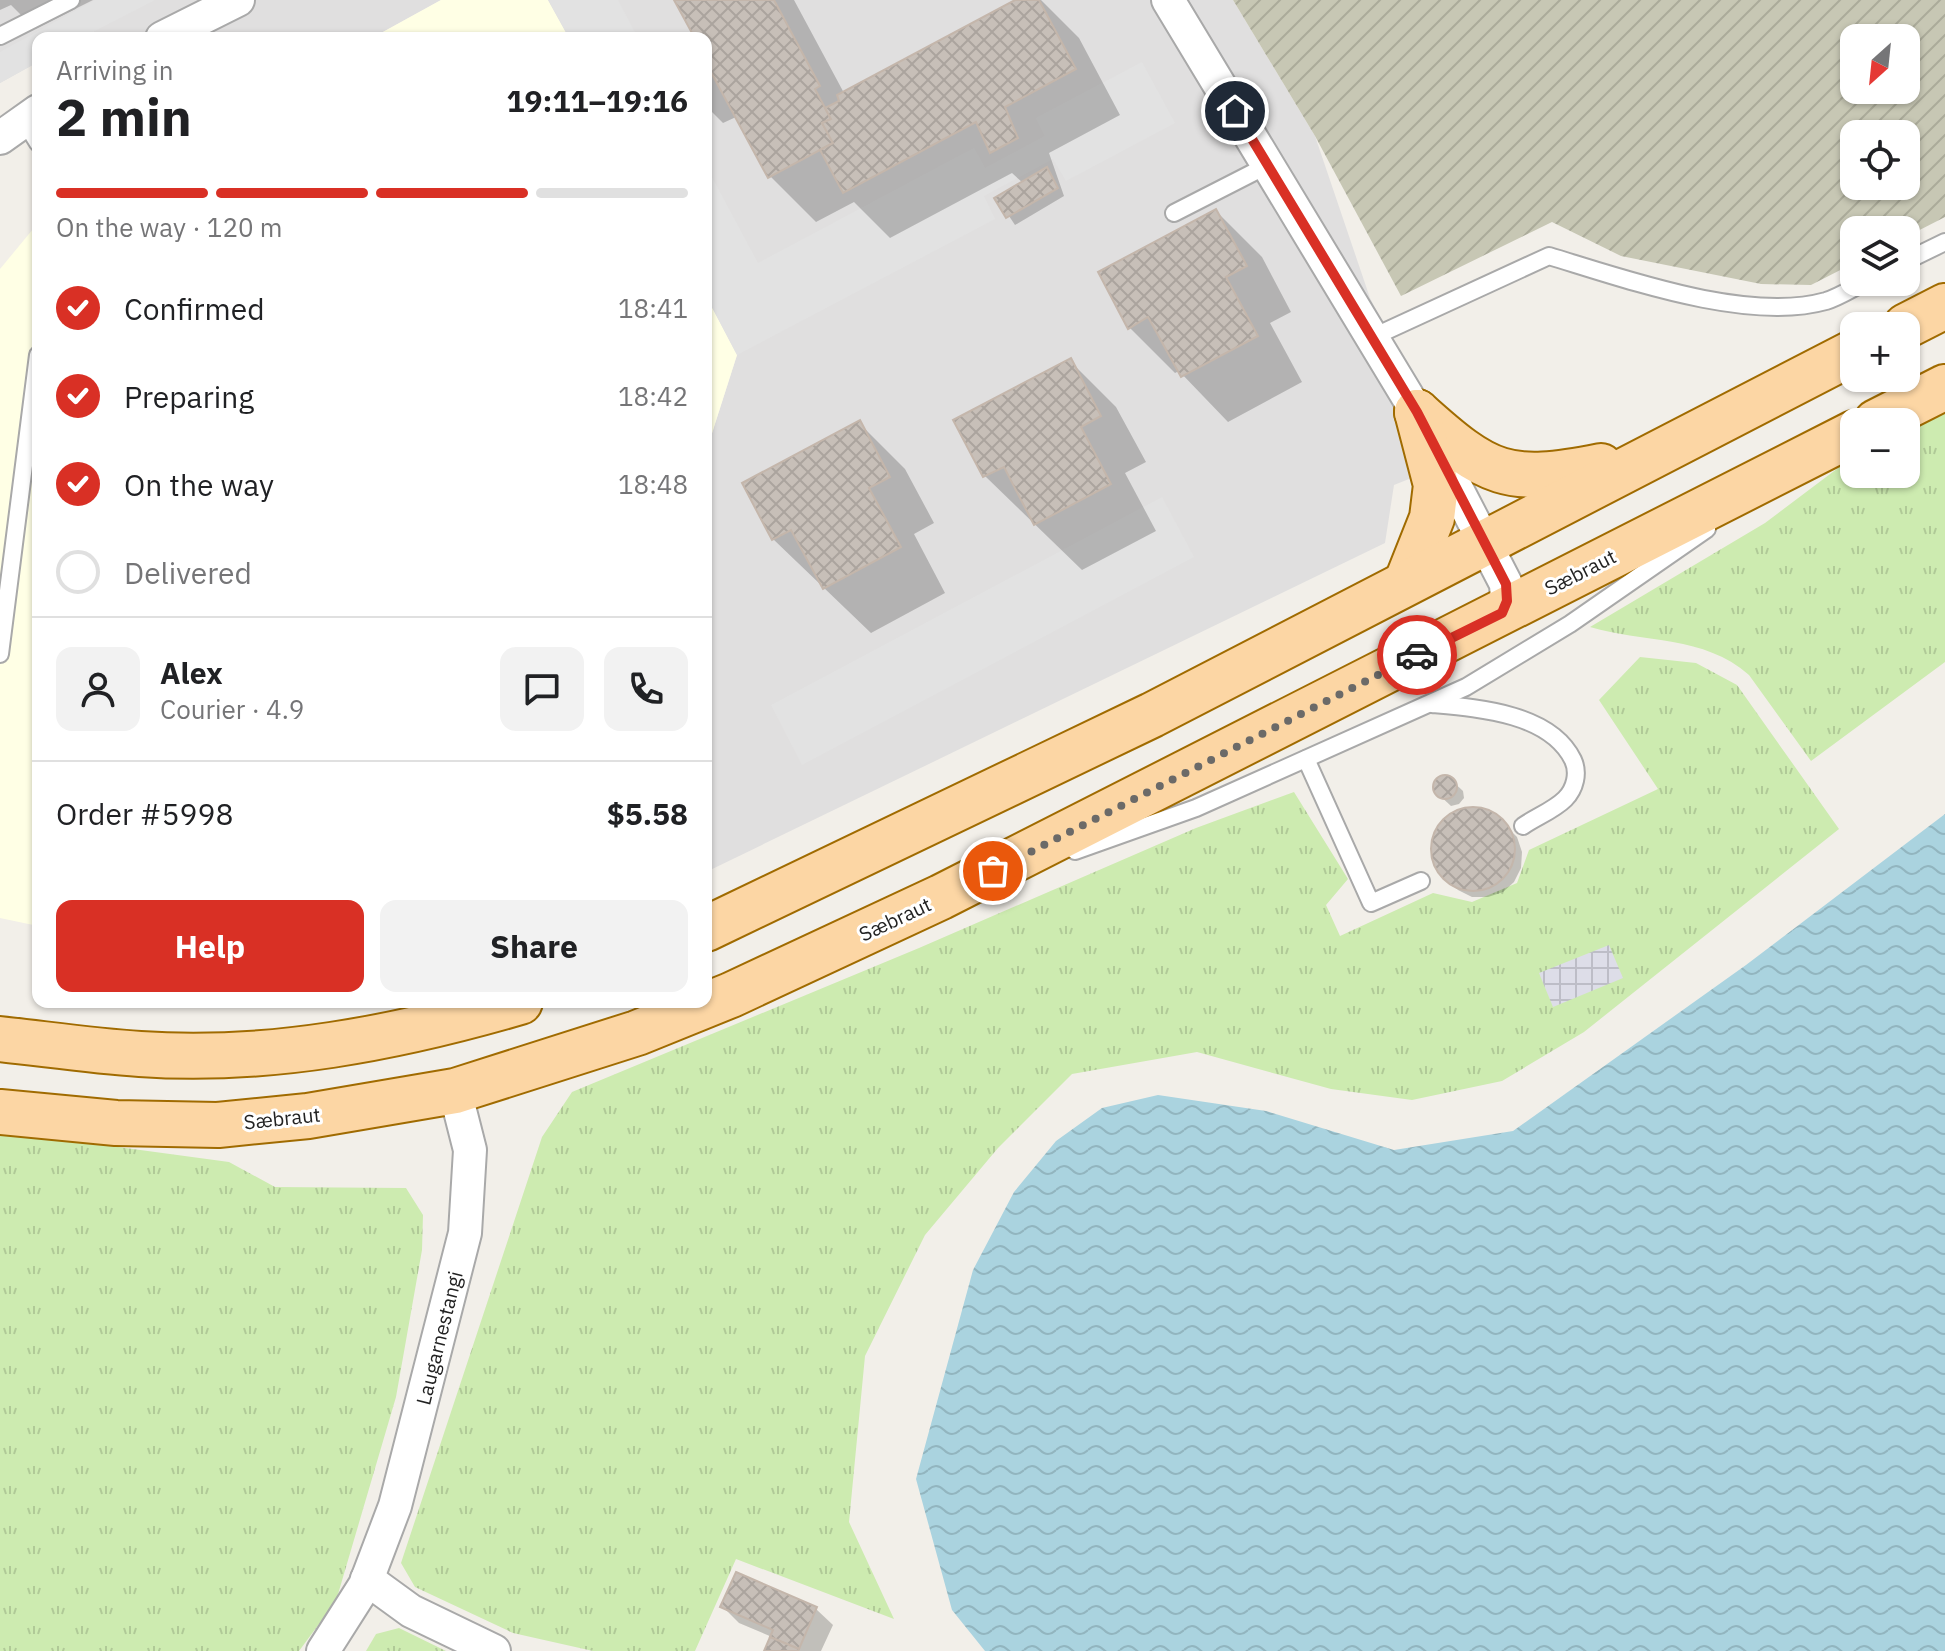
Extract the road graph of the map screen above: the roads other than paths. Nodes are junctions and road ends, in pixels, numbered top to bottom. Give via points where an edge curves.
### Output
1 (71, 0) edge
2 (238, 0) edge
3 (1168, 0) edge
4 (174, 32) edge
5 (0, 36) edge
6 (1268, 165) junction
7 (1174, 213) dead end
8 (1945, 242) edge
9 (1920, 254) edge
10 (1840, 294) edge
11 (1945, 306) edge
12 (1920, 319) edge
13 (1373, 337) junction
14 (1840, 359) edge
15 (1945, 387) edge
16 (32, 402) edge
17 (1904, 408) edge
18 (1417, 412) junction
19 (1838, 441) edge
20 (1651, 456) junction
21 (1483, 542) junction
22 (1407, 581) junction
23 (1502, 613) junction
24 (0, 654) edge
25 (1430, 703) junction
26 (1306, 759) junction
27 (1523, 826) dead end
28 (1421, 881) dead end
29 (941, 897) junction
30 (712, 926) edge
31 (712, 1003) edge
32 (500, 1008) edge
33 (699, 1008) edge
34 (0, 1039) edge
35 (455, 1091) junction
36 (0, 1112) edge
37 (367, 1579) junction
38 (323, 1651) edge
39 (494, 1651) edge

1 - 5 lane
2 - 4 street
3 - 6 street
6 - 7 lane
6 - 13 street
8 - 9 lane
10 - 13 lane via 1827,301 1756,305 1693,296 1549,256
11 - 12 main road
13 - 18 street
14 - 20 main road
15 - 17 main road
16 - 24 lane
18 - 20 main road via 1457,447 1512,475 1549,477
18 - 21 street
18 - 22 main road via 1436,485 1432,518
19 - 23 main road, Sæbraut
19 - 25 lane via 1570,624
20 - 21 main road
21 - 22 main road
21 - 23 street via 1506,584
22 - 30 main road via 1152,715
23 - 29 main road, Sæbraut
25 - 26 lane
25 - 27 lane via 1479,708 1526,721 1567,747 1577,769 1575,783 1565,799
26 - 28 lane via 1371,903
26 - 29 lane via 1196,808
29 - 31 main road, Sæbraut
32 - 34 main road via 334,1046 235,1054 141,1054
33 - 35 main road, Sæbraut
35 - 36 main road, Sæbraut via 218,1125 116,1123
35 - 37 street, Laugarnestangi via 470,1150 465,1233 414,1443
37 - 38 street, Laugarnestangi
37 - 39 street via 411,1611

